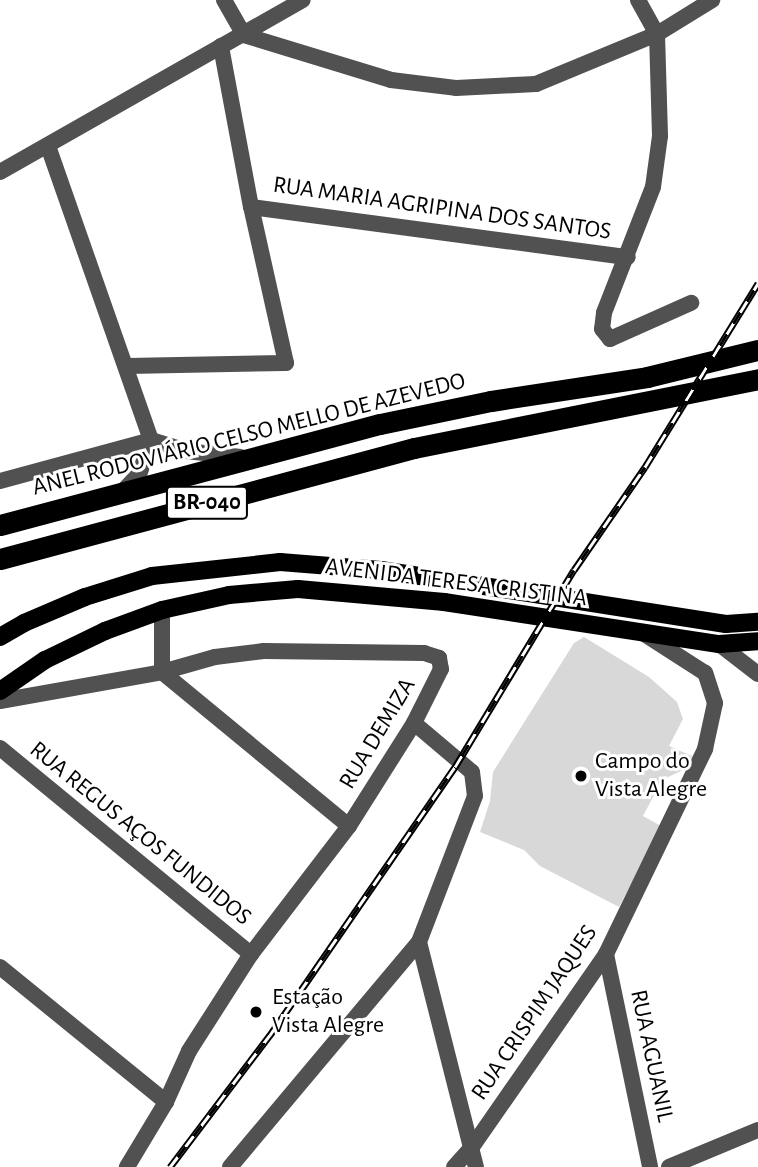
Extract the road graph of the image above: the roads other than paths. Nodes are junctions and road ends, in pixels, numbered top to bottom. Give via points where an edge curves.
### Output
1 (224, 0) edge
2 (303, 0) edge
3 (638, 0) edge
4 (712, 0) edge
5 (657, 34) junction
6 (243, 35) junction
7 (221, 46) junction
8 (48, 146) junction
9 (0, 172) edge
10 (251, 207) junction
11 (628, 257) junction
12 (691, 303) dead end
13 (758, 348) edge
14 (127, 366) junction
15 (758, 379) edge
16 (151, 440) junction
17 (245, 458) junction
18 (0, 481) edge
19 (121, 492) junction
20 (0, 525) edge
21 (0, 558) edge
22 (162, 610) junction
23 (758, 622) edge
24 (642, 632) junction
25 (0, 637) edge
26 (758, 642) edge
27 (719, 644) junction
28 (162, 672) junction
29 (758, 674) edge
30 (0, 691) edge
31 (0, 701) edge
32 (414, 723) junction
33 (0, 748) edge
34 (349, 826) junction
35 (419, 942) junction
36 (251, 954) junction
37 (606, 954) junction
38 (0, 967) edge
39 (166, 1102) junction
40 (758, 1130) edge
41 (472, 1147) junction
42 (127, 1167) edge
43 (230, 1167) edge
44 (454, 1167) edge
45 (476, 1167) edge
46 (650, 1167) edge
47 (669, 1167) edge

1 - 6 street
2 - 6 street
3 - 5 street
4 - 5 street
5 - 6 street via 536,84 456,88 391,80
5 - 11 street via 660,136 653,187
6 - 7 street
7 - 8 street
7 - 10 street
8 - 9 street
8 - 14 street
10 - 11 street, RUA MARIA AGRIPINA DOS SANTOS
10 - 14 street via 286,363
11 - 12 street via 604,313 602,330 610,339
13 - 17 highway, ANEL RODOVIÁRIO CELSO MELLO DE AZEVEDO / BR-040 via 647,377 491,401
14 - 16 street
15 - 21 highway, BR-040 via 414,448
16 - 17 street via 186,451
16 - 18 street
16 - 19 street via 139,474
17 - 19 highway, ANEL RODOVIÁRIO CELSO MELLO DE AZEVEDO / BR-040
19 - 20 highway, ANEL RODOVIÁRIO CELSO MELLO DE AZEVEDO / BR-040
22 - 24 main road, AVENIDA TERESA CRISTINA via 229,596 298,589 444,601
22 - 28 street
22 - 30 main road, AVENIDA TERESA CRISTINA via 46,660
23 - 25 main road, AVENIDA TERESA CRISTINA via 726,624 381,570 280,562 152,576 85,597
24 - 27 main road, AVENIDA TERESA CRISTINA
24 - 37 street, RUA CRISPIM JAQUES via 705,673 715,704 705,749
26 - 27 main road, AVENIDA TERESA CRISTINA
27 - 29 street
28 - 31 street, RUA DEMIZA
28 - 32 street, RUA DEMIZA via 215,657 264,651 425,653 439,658 441,669
28 - 34 street
32 - 34 street, RUA DEMIZA
32 - 35 street via 472,772 475,796
33 - 36 street, RUA REGUS AÇOS FUNDIDOS
34 - 36 street, RUA DEMIZA
35 - 41 street
35 - 43 street
36 - 39 street, RUA DEMIZA via 190,1051
37 - 41 street, RUA CRISPIM JAQUES
37 - 46 street, RUA AGUANIL
38 - 39 street
39 - 42 street, RUA DEMIZA
40 - 47 street
41 - 44 street, RUA CRISPIM JAQUES
41 - 45 street

